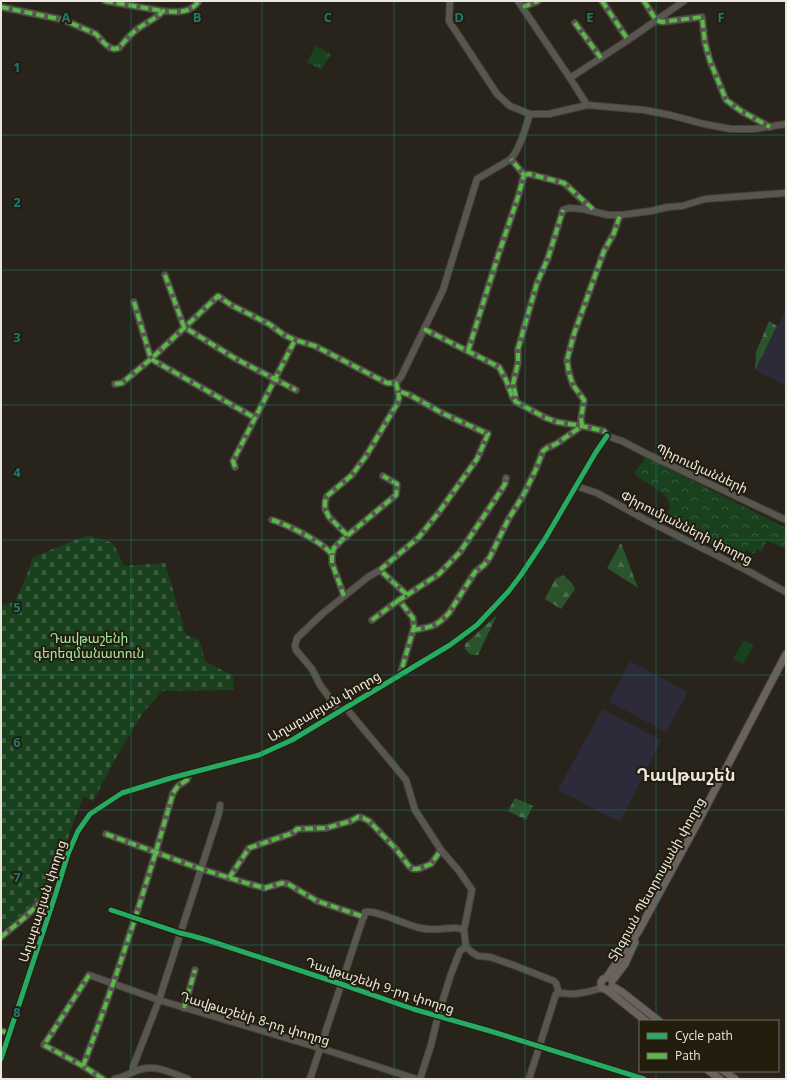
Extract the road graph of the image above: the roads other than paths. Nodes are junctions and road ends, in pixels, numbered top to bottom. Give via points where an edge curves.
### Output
1 (105, 1) edge
2 (199, 1) edge
3 (450, 1) edge
4 (518, 1) edge
5 (538, 1) edge
6 (602, 1) edge
7 (644, 1) edge
8 (684, 1) edge
9 (1, 7) edge
10 (523, 7) junction
11 (163, 11) junction
12 (656, 20) junction
13 (575, 23) dead end
14 (628, 40) junction
15 (601, 58) junction
16 (570, 78) junction
17 (587, 105) junction
18 (530, 114) junction
19 (786, 124) edge
20 (770, 126) junction
21 (511, 159) junction
22 (524, 175) junction
23 (786, 194) edge
24 (595, 211) junction
25 (620, 215) junction
26 (166, 275) dead end
27 (134, 302) dead end
28 (184, 327) junction
29 (424, 329) junction
30 (295, 340) junction
31 (468, 351) junction
32 (151, 359) junction
33 (275, 378) junction
34 (396, 383) junction
35 (115, 384) dead end
36 (296, 390) dead end
37 (398, 391) junction
38 (516, 402) junction
39 (255, 418) junction
40 (582, 426) junction
41 (607, 436) junction
42 (235, 467) dead end
43 (383, 476) dead end
44 (506, 478) dead end
45 (576, 486) junction
46 (272, 520) dead end
47 (786, 520) edge
48 (347, 535) junction
49 (332, 555) junction
50 (380, 570) junction
51 (786, 592) edge
52 (407, 595) junction
53 (344, 596) junction
54 (399, 600) junction
55 (372, 620) dead end
56 (414, 630) junction
57 (786, 654) edge
58 (786, 659) edge
59 (400, 675) junction
60 (346, 708) junction
61 (340, 712) junction
62 (188, 774) junction
63 (220, 805) dead end
64 (106, 834) dead end
65 (441, 850) junction
66 (156, 853) junction
67 (201, 869) junction
68 (229, 878) junction
69 (56, 893) junction
70 (111, 910) dead end
71 (364, 917) junction
72 (134, 918) junction
73 (464, 930) junction
74 (180, 933) junction
75 (1, 937) edge
76 (466, 947) junction
77 (195, 970) dead end
78 (113, 984) junction
79 (341, 984) junction
80 (607, 984) junction
81 (559, 992) junction
82 (159, 1000) junction
83 (184, 1008) junction
84 (438, 1016) junction
85 (645, 1020) edge
86 (658, 1020) edge
87 (1, 1031) edge
88 (9, 1033) junction
89 (539, 1047) junction
90 (320, 1048) junction
91 (1, 1059) edge
92 (83, 1066) junction
93 (133, 1072) junction
94 (711, 1072) edge
95 (725, 1072) edge
96 (103, 1079) edge
97 (115, 1079) edge
98 (188, 1079) edge
99 (310, 1079) edge
100 (416, 1079) edge
101 (420, 1079) edge
102 (529, 1079) edge
103 (644, 1079) edge
104 (720, 1079) edge
105 (735, 1079) edge

1 - 11 street
2 - 11 street via 182,12
3 - 18 street via 449,21 497,94 510,106
4 - 10 street
5 - 10 street
6 - 14 street
7 - 12 street
8 - 12 street
9 - 11 street via 64,20 96,34 114,49 119,48 131,34
10 - 16 street
12 - 14 street
12 - 20 street via 662,22 702,17 710,61 726,100
13 - 15 street
14 - 15 street
15 - 16 street
16 - 17 street
17 - 18 street via 549,114
17 - 20 street via 644,110 731,129
18 - 21 street via 519,146
19 - 20 street
21 - 22 street
21 - 29 street via 477,179 443,290
22 - 24 street via 564,183
22 - 31 street
23 - 25 street via 705,199 682,206
24 - 25 street
24 - 38 street via 569,208 563,210 537,283 518,349 513,384
25 - 40 street via 614,234 604,251 567,360 573,386 584,400
26 - 28 street
27 - 32 street
28 - 30 street via 218,296
28 - 32 street
28 - 33 street via 236,359
29 - 31 street
29 - 34 street
30 - 33 street
30 - 34 street via 315,346 387,383
31 - 38 street via 499,367
32 - 35 street via 122,383
32 - 39 street
33 - 36 street
33 - 39 street
34 - 37 street
37 - 48 street via 397,404 366,456 352,475 327,496 325,509 329,517
37 - 50 street via 488,434 477,459 439,512 419,537
38 - 40 street, Պիրումյանների via 557,422
39 - 42 street via 232,461
40 - 41 street, Պիրումյանների via 604,431
40 - 56 street via 543,451 524,494 490,557 475,572 443,620 434,626
41 - 45 street, Աղաբաբյան փողոց
41 - 47 street, Պիրումյանների
43 - 48 street via 397,484 396,495
44 - 52 street via 502,489 460,552 439,574
45 - 51 street, Փիրումյանների փողոց via 597,493
45 - 59 street, Աղաբաբյան փողոց via 545,539 508,592 474,628
46 - 49 street via 299,532 326,548
48 - 49 street via 334,548
49 - 53 street via 332,564
50 - 52 street
50 - 53 street
52 - 54 street
53 - 61 street via 297,638 294,646
54 - 55 street
54 - 56 street via 413,618
56 - 59 street
57 - 80 main road, Տիգրան Պետրոսյանի փողոց via 642,926
58 - 80 main road, Տիգրան Պետրոսյանի փողոց via 729,771 624,964
59 - 60 street, Աղաբաբյան փողոց
60 - 61 street, Աղաբաբյան փողոց
60 - 65 street via 406,780 415,810
61 - 62 street, Աղաբաբյան փողոց via 292,740 259,755
62 - 66 street via 187,780 173,792
62 - 69 street, Աղաբաբյան փողոց via 122,793 90,814 75,837
63 - 67 street
64 - 66 street
65 - 68 street via 432,863 421,868 413,868 408,866 396,849 369,821 358,817 326,828 296,829 290,834 249,848
65 - 73 street via 472,890
66 - 67 street
66 - 72 street
67 - 68 street
67 - 74 street
68 - 71 street via 265,888 282,883 288,884 317,901
69 - 75 street via 50,893
69 - 88 street, Աղաբաբյան փողոց
70 - 72 street, Դավթաշենի 9-րդ փողոց
71 - 73 street via 365,912 369,912 419,928
71 - 79 street
72 - 74 street, Դավթաշենի 9-րդ փողոց
72 - 78 street
73 - 76 street
74 - 79 street, Դավթաշենի 9-րդ փողոց
74 - 82 street
76 - 81 street via 478,956 513,965 554,981
76 - 84 street via 460,951
77 - 83 street
78 - 82 street, Դավթաշենի 8-րդ փողոց
78 - 92 street
78 - 92 street, Դավթաշենի 8-րդ փողոց via 89,975 44,1045
79 - 84 street, Դավթաշենի 9-րդ փողոց
79 - 90 street
80 - 81 street via 574,994
80 - 85 main road via 617,998
80 - 86 main road via 622,992
81 - 89 street via 554,997
82 - 83 street, Դավթաշենի 8-րդ փողոց
82 - 93 street
83 - 90 street, Դավթաշենի 8-րդ փողոց
84 - 89 street, Դավթաշենի 9-րդ փողոց
84 - 101 street
87 - 88 street
88 - 91 street, Աղաբաբյան փողոց
89 - 102 street
89 - 103 street, Դավթաշենի 9-րդ փողոց
90 - 99 street
90 - 100 street, Դավթաշենի 8-րդ փողոց
92 - 96 street
93 - 97 street
93 - 98 street via 153,1068
94 - 104 main road
95 - 105 main road

